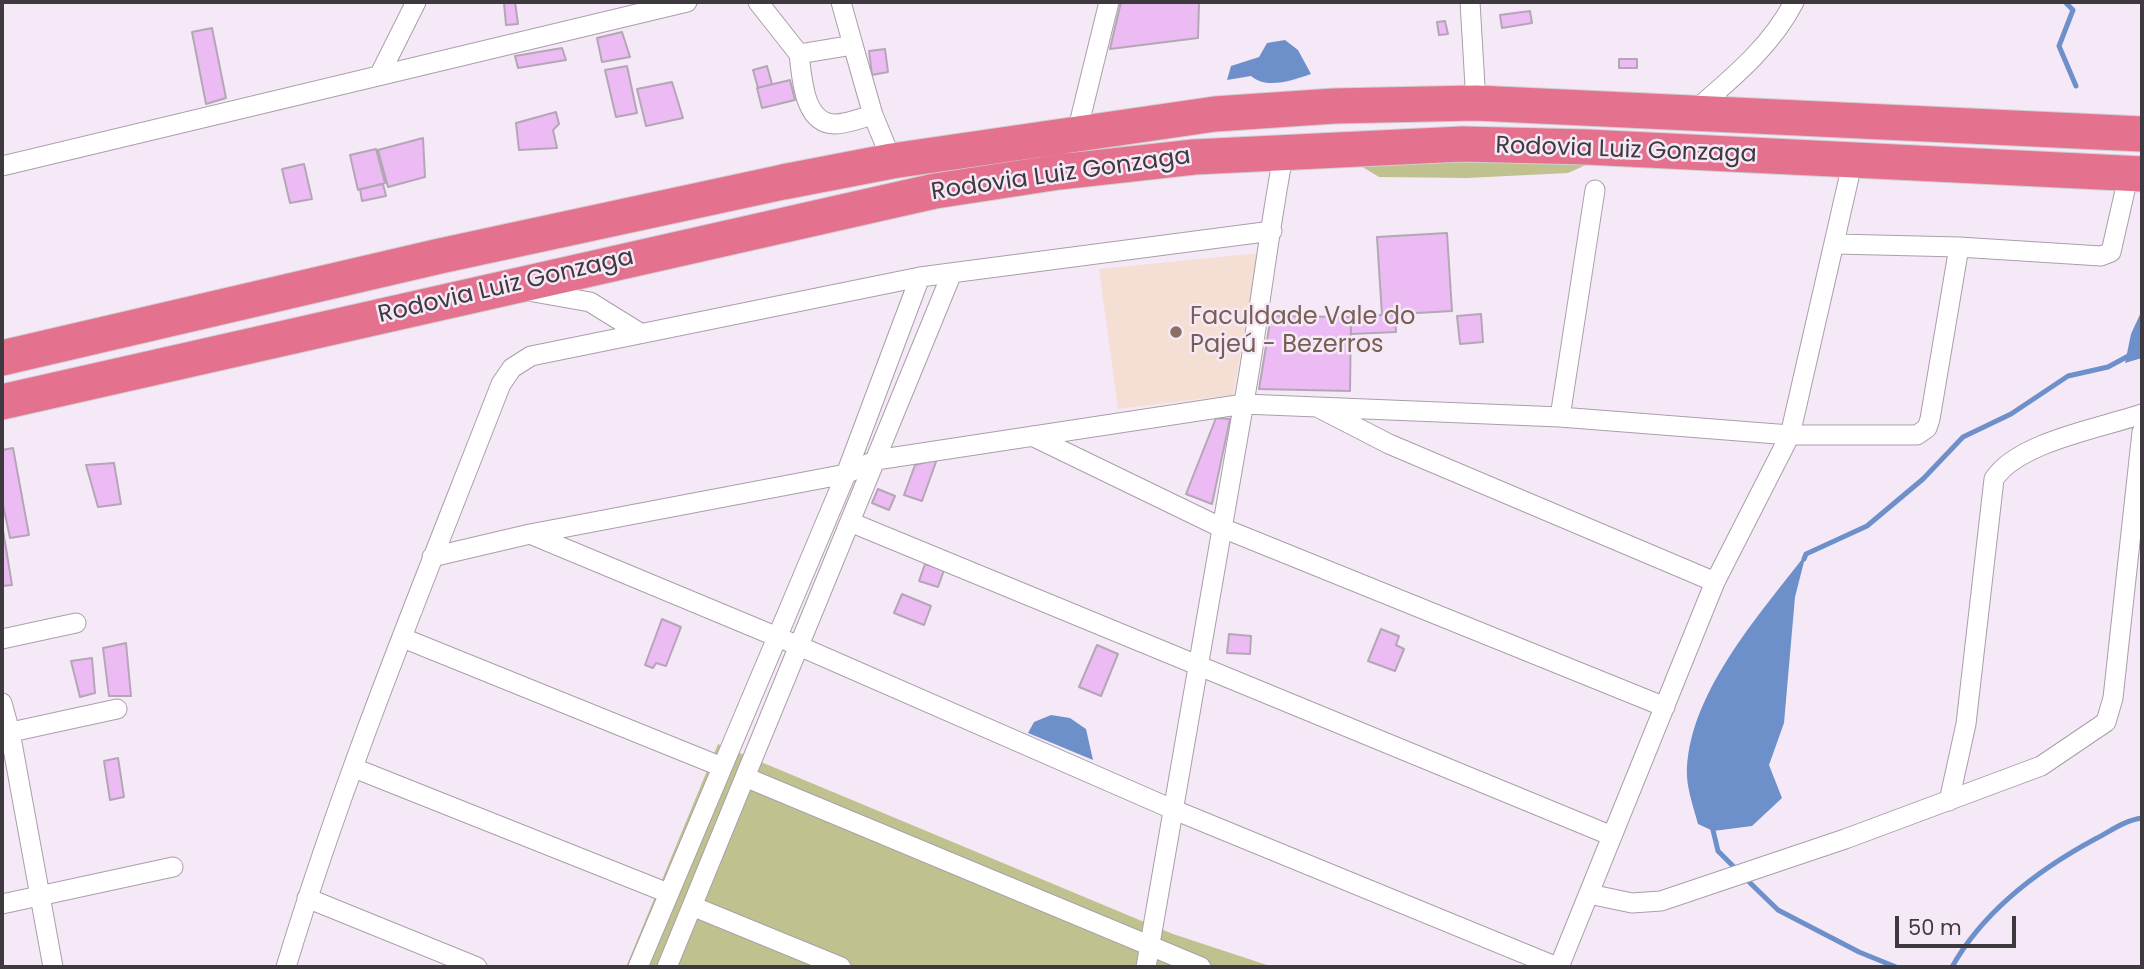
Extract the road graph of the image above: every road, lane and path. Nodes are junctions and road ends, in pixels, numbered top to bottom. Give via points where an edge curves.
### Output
1 (416, 2) edge
2 (687, 2) edge
3 (758, 2) edge
4 (841, 2) edge
5 (1109, 2) edge
6 (1471, 2) edge
7 (1794, 2) edge
8 (853, 45) junction
9 (799, 54) junction
10 (380, 74) junction
11 (1476, 103) junction
12 (1693, 112) junction
13 (873, 115) junction
14 (1077, 132) junction
15 (2142, 134) edge
16 (1284, 151) junction
17 (892, 160) junction
18 (1853, 160) junction
19 (2, 166) edge
20 (2136, 173) edge
21 (1595, 190) dead end
22 (1272, 231) junction
23 (1836, 244) junction
24 (1959, 247) junction
25 (952, 273) junction
26 (920, 276) junction
27 (506, 288) junction
28 (640, 333) junction
29 (2, 358) edge
30 (2, 402) edge
31 (1244, 404) junction
32 (1315, 406) junction
33 (2142, 414) edge
34 (1560, 417) junction
35 (2142, 432) edge
36 (1790, 435) junction
37 (1032, 436) junction
38 (877, 460) junction
39 (846, 474) junction
40 (850, 522) junction
41 (1220, 527) junction
42 (530, 534) junction
43 (432, 557) junction
44 (1715, 582) junction
45 (76, 623) dead end
46 (776, 637) junction
47 (402, 638) junction
48 (2, 639) edge
49 (799, 646) junction
50 (1199, 666) junction
51 (2, 703) edge
52 (1665, 706) junction
53 (117, 709) dead end
54 (6, 733) edge
55 (722, 767) junction
56 (354, 768) junction
57 (745, 777) junction
58 (1949, 801) junction
59 (1172, 809) junction
60 (1612, 836) junction
61 (173, 867) dead end
62 (668, 893) junction
63 (1589, 894) junction
64 (41, 895) junction
65 (307, 898) junction
66 (2, 904) edge
67 (692, 906) junction
68 (1150, 946) junction
69 (53, 967) edge
70 (286, 967) edge
71 (477, 967) edge
72 (638, 967) edge
73 (667, 967) edge
74 (841, 967) edge
75 (1146, 967) edge
76 (1201, 967) edge
77 (1558, 967) edge

1 - 10 street
2 - 10 street
3 - 9 street
4 - 8 street
5 - 14 street
6 - 11 street
7 - 12 street via 1783,23 1745,66
8 - 9 street
8 - 13 street
9 - 13 street via 804,93 819,118 835,124
10 - 19 street
11 - 12 highway, Rodovia Luiz Gonzaga
11 - 14 highway, Rodovia Luiz Gonzaga via 1294,108
12 - 15 highway, Rodovia Luiz Gonzaga
13 - 17 street
14 - 17 highway, Rodovia Luiz Gonzaga
16 - 18 highway, Rodovia Luiz Gonzaga via 1476,144
16 - 22 street
16 - 27 highway, Rodovia Luiz Gonzaga via 1059,172 935,191
17 - 29 highway, Rodovia Luiz Gonzaga via 453,253
18 - 20 highway, Rodovia Luiz Gonzaga
18 - 23 street
20 - 24 street via 2111,252 2101,256
21 - 34 street
22 - 25 street
22 - 31 street
23 - 24 street
23 - 36 street
24 - 36 street via 1927,428 1917,435
25 - 26 street
25 - 38 street
26 - 28 street
26 - 39 street
27 - 28 street via 590,302
27 - 30 highway, Rodovia Luiz Gonzaga
28 - 43 street via 531,356 512,368 501,384
31 - 32 street
31 - 37 street
31 - 41 street
32 - 34 street
32 - 44 street via 1389,444
33 - 58 street via 2028,451 2002,467 1994,479 1966,724
34 - 36 street
35 - 58 street via 2113,698 2106,722 2055,759
36 - 44 street
37 - 38 street
37 - 41 street
38 - 39 street
38 - 40 street
39 - 42 street
39 - 46 street
40 - 49 street
40 - 50 street
41 - 50 street
41 - 52 street
42 - 43 street
42 - 46 street
43 - 47 street
44 - 52 street
45 - 48 street
46 - 49 street
46 - 55 street
47 - 55 street
47 - 56 street
49 - 57 street
49 - 59 street
50 - 59 street
50 - 60 street
51 - 54 street
52 - 60 street
53 - 54 street
54 - 64 street
55 - 62 street
56 - 62 street
56 - 65 street
57 - 67 street
57 - 68 street
58 - 63 street via 1661,901 1632,903
59 - 68 street
59 - 77 street
60 - 63 street
61 - 64 street
62 - 72 street
63 - 77 street
64 - 66 street
64 - 69 street
65 - 70 street
65 - 71 street
67 - 73 street
67 - 74 street
68 - 75 street
68 - 76 street

